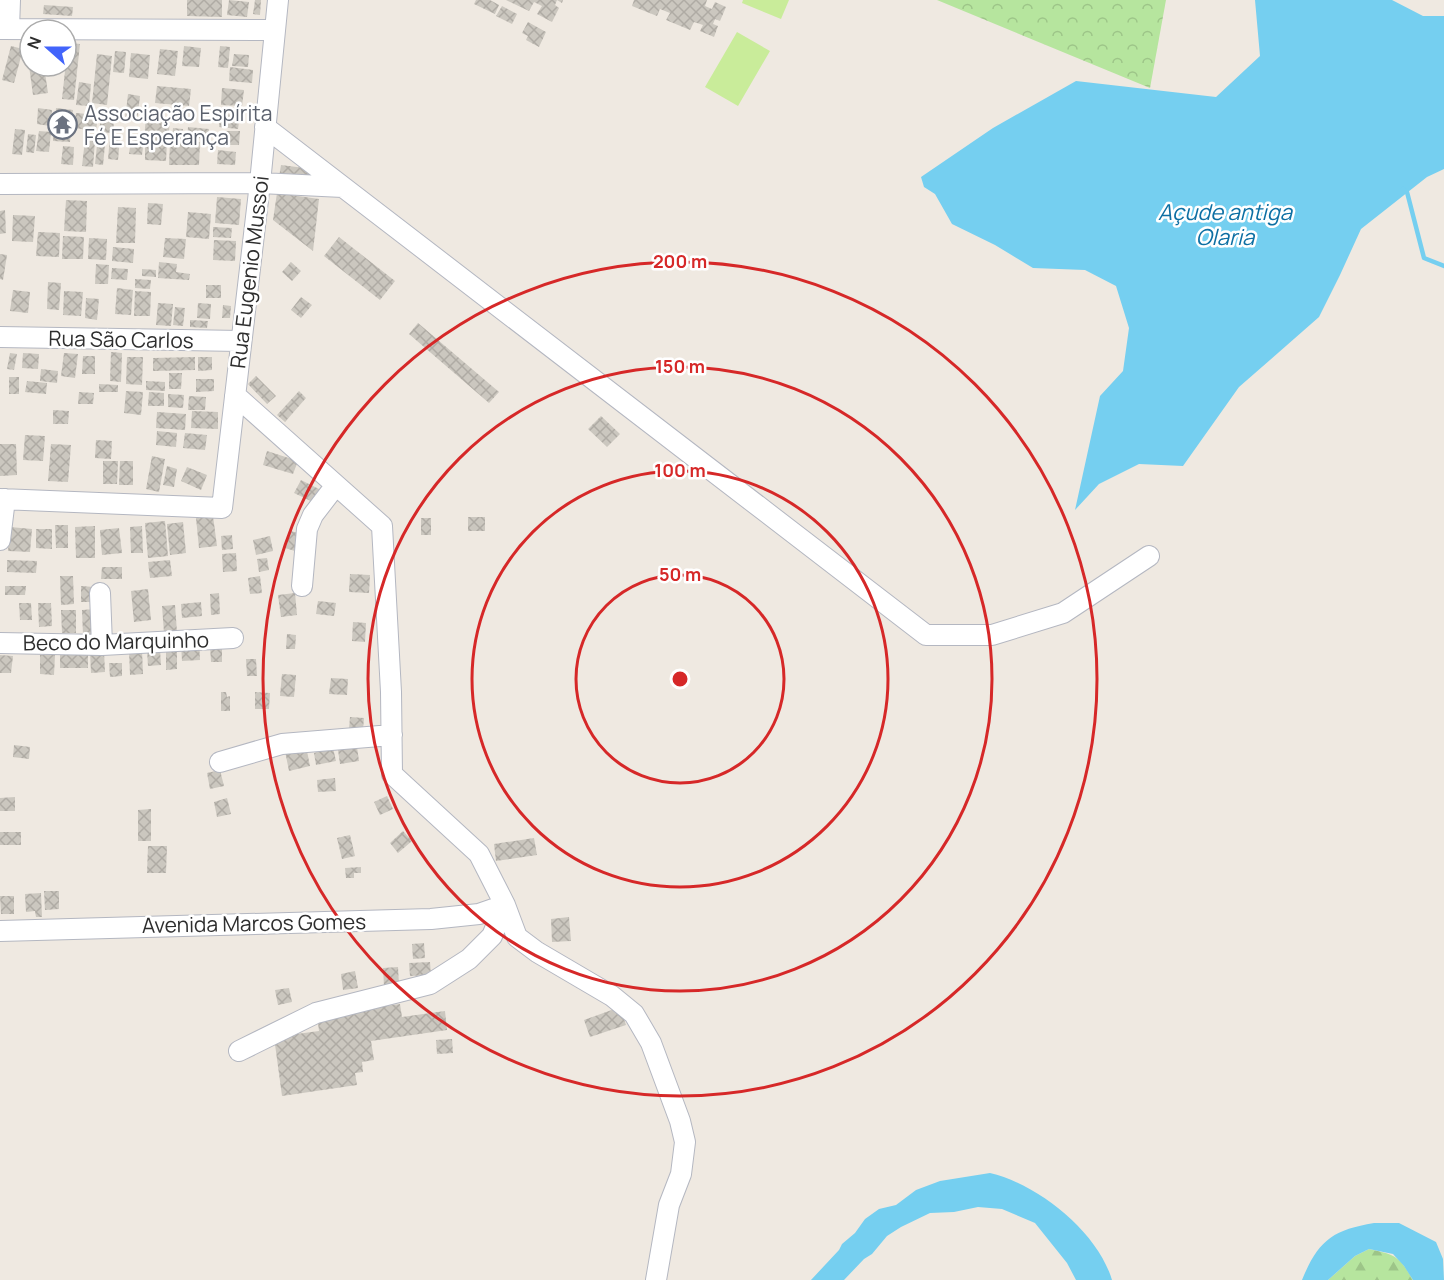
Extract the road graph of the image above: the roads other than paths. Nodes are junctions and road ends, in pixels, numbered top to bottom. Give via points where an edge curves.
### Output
1 (10, 0) edge
2 (278, 0) edge
3 (5, 29) edge
4 (275, 30) junction
5 (265, 128) junction
6 (260, 183) junction
7 (0, 184) edge
8 (343, 187) junction
9 (0, 337) edge
10 (242, 341) junction
11 (235, 395) junction
12 (336, 485) junction
13 (3, 499) edge
14 (0, 540) edge
15 (1149, 556) dead end
16 (302, 586) dead end
17 (100, 593) dead end
18 (233, 638) dead end
19 (0, 643) edge
20 (102, 645) junction
21 (392, 735) junction
22 (220, 762) dead end
23 (505, 905) junction
24 (0, 931) edge
25 (239, 1050) dead end
26 (656, 1280) edge

1 - 3 street
2 - 4 street, Rua Eugenio Mussoi
3 - 4 street
4 - 5 street, Rua Eugenio Mussoi
5 - 6 street, Rua Eugenio Mussoi
5 - 8 street
6 - 7 street
6 - 8 street
6 - 10 street, Rua Eugenio Mussoi
8 - 15 street via 926,635 992,635 1063,613
9 - 10 street, Rua São Carlos
10 - 11 street, Rua Eugenio Mussoi
11 - 12 street
11 - 13 street, Rua Eugenio Mussoi via 222,508
12 - 16 street via 307,529
12 - 21 street via 382,526
13 - 14 street
17 - 20 street
18 - 20 street, Beco do Marquinho
19 - 20 street, Beco do Marquinho
21 - 22 street via 282,744
21 - 23 street via 392,774 479,854
23 - 24 street, Avenida Marcos Gomes via 479,914 431,919
23 - 25 street via 492,936 469,959 430,984 316,1013
23 - 26 street via 517,937 612,996 634,1014 651,1043 685,1142

